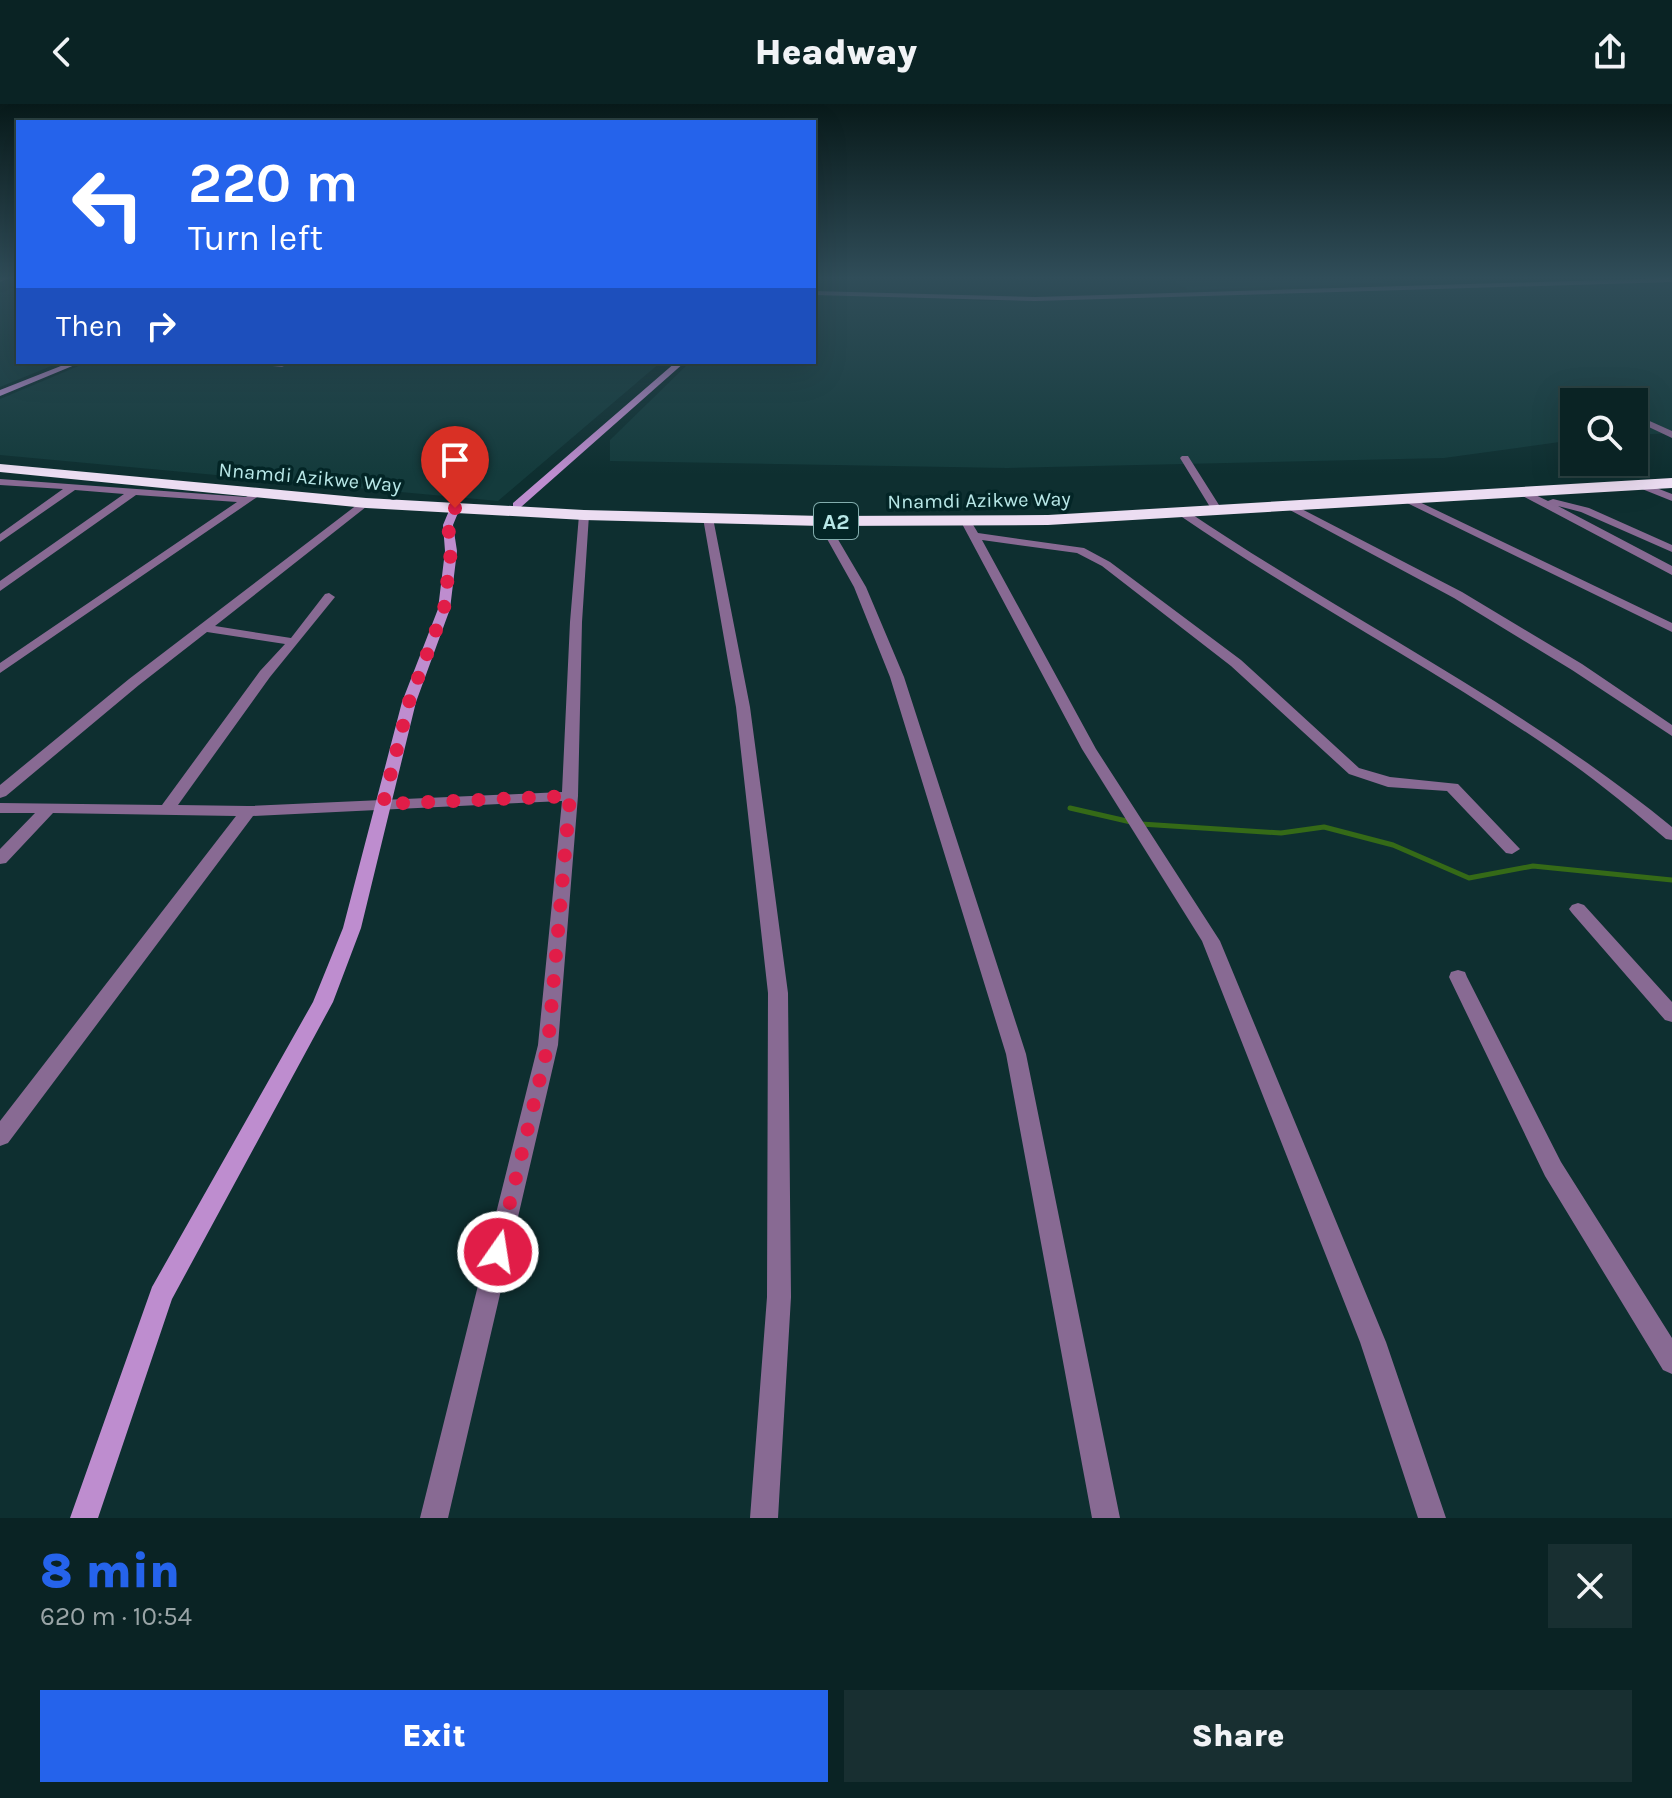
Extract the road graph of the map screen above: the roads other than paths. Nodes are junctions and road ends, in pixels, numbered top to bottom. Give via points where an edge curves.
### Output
1 (73, 364) edge
2 (267, 364) edge
3 (679, 364) edge
4 (282, 365) dead end
5 (0, 393) edge
6 (1648, 424) edge
7 (1672, 435) edge
8 (1185, 458) dead end
9 (3, 471) edge
10 (1672, 480) edge
11 (1641, 485) junction
12 (73, 487) junction
13 (135, 491) junction
14 (1523, 492) junction
15 (253, 496) junction
16 (1672, 498) edge
17 (1409, 500) junction
18 (1540, 501) junction
19 (366, 503) junction
20 (517, 505) junction
21 (1214, 505) junction
22 (1292, 507) junction
23 (455, 508) junction
24 (1183, 513) junction
25 (584, 515) junction
26 (708, 518) junction
27 (965, 520) junction
28 (822, 521) junction
29 (974, 536) junction
30 (0, 539) edge
31 (1672, 549) edge
32 (1672, 571) edge
33 (0, 587) edge
34 (329, 597) dead end
35 (204, 628) junction
36 (1672, 628) edge
37 (294, 642) junction
38 (0, 669) edge
39 (1672, 732) edge
40 (0, 793) edge
41 (570, 796) junction
42 (383, 804) junction
43 (0, 808) edge
44 (49, 808) junction
45 (167, 810) junction
46 (248, 811) junction
47 (1672, 835) edge
48 (1512, 849) dead end
49 (0, 859) edge
50 (1578, 909) dead end
51 (1458, 977) dead end
52 (1672, 1015) edge
53 (0, 1137) edge
54 (1672, 1361) edge
55 (84, 1518) edge
56 (434, 1518) edge
57 (764, 1518) edge
58 (1106, 1518) edge
59 (1432, 1518) edge

1 - 5 main road
2 - 4 street
3 - 20 main road
6 - 7 street
8 - 21 street
9 - 12 street
9 - 15 highway, Nnamdi Azikwe Way / A2
9 - 20 highway, Nnamdi Azikwe Way / A2
10 - 11 highway, Nnamdi Azikwe Way / A2
10 - 21 highway, Nnamdi Azikwe Way / A2
11 - 14 highway, Nnamdi Azikwe Way / A2
11 - 16 street
12 - 13 street
12 - 30 street
13 - 15 street
13 - 33 street
14 - 17 highway, Nnamdi Azikwe Way / A2
14 - 18 street
15 - 19 highway, Nnamdi Azikwe Way / A2
15 - 38 street
17 - 22 highway, Nnamdi Azikwe Way / A2
17 - 36 street
18 - 31 street via 1585,510
18 - 32 street
19 - 23 highway, Nnamdi Azikwe Way / A2
19 - 35 street
20 - 21 highway, Nnamdi Azikwe Way / A2 via 849,515
22 - 24 highway, Nnamdi Azikwe Way / A2
22 - 39 street via 1458,595
23 - 25 highway, Nnamdi Azikwe Way / A2
23 - 42 main road via 448,525 451,551 444,609 409,702
24 - 27 highway, Nnamdi Azikwe Way / A2
24 - 47 street via 1248,560 1599,775
25 - 26 highway, Nnamdi Azikwe Way / A2
25 - 41 street
26 - 28 highway, Nnamdi Azikwe Way / A2
26 - 57 street via 743,707 778,993 779,1297
27 - 28 highway, Nnamdi Azikwe Way / A2
27 - 29 street
28 - 58 street via 860,587 897,677 1016,1054
29 - 48 street via 1055,544 1106,564 1236,663 1354,771 1388,782 1452,787
29 - 59 street via 1089,749 1211,941 1373,1342
34 - 37 street
35 - 37 street
35 - 40 street
37 - 45 street
41 - 42 street
41 - 56 street via 548,1045
42 - 46 street
42 - 55 main road via 352,928 323,1002 161,1295
43 - 44 street
44 - 45 street
44 - 49 street
45 - 46 street
46 - 53 street
50 - 52 street
51 - 54 street via 1553,1169

